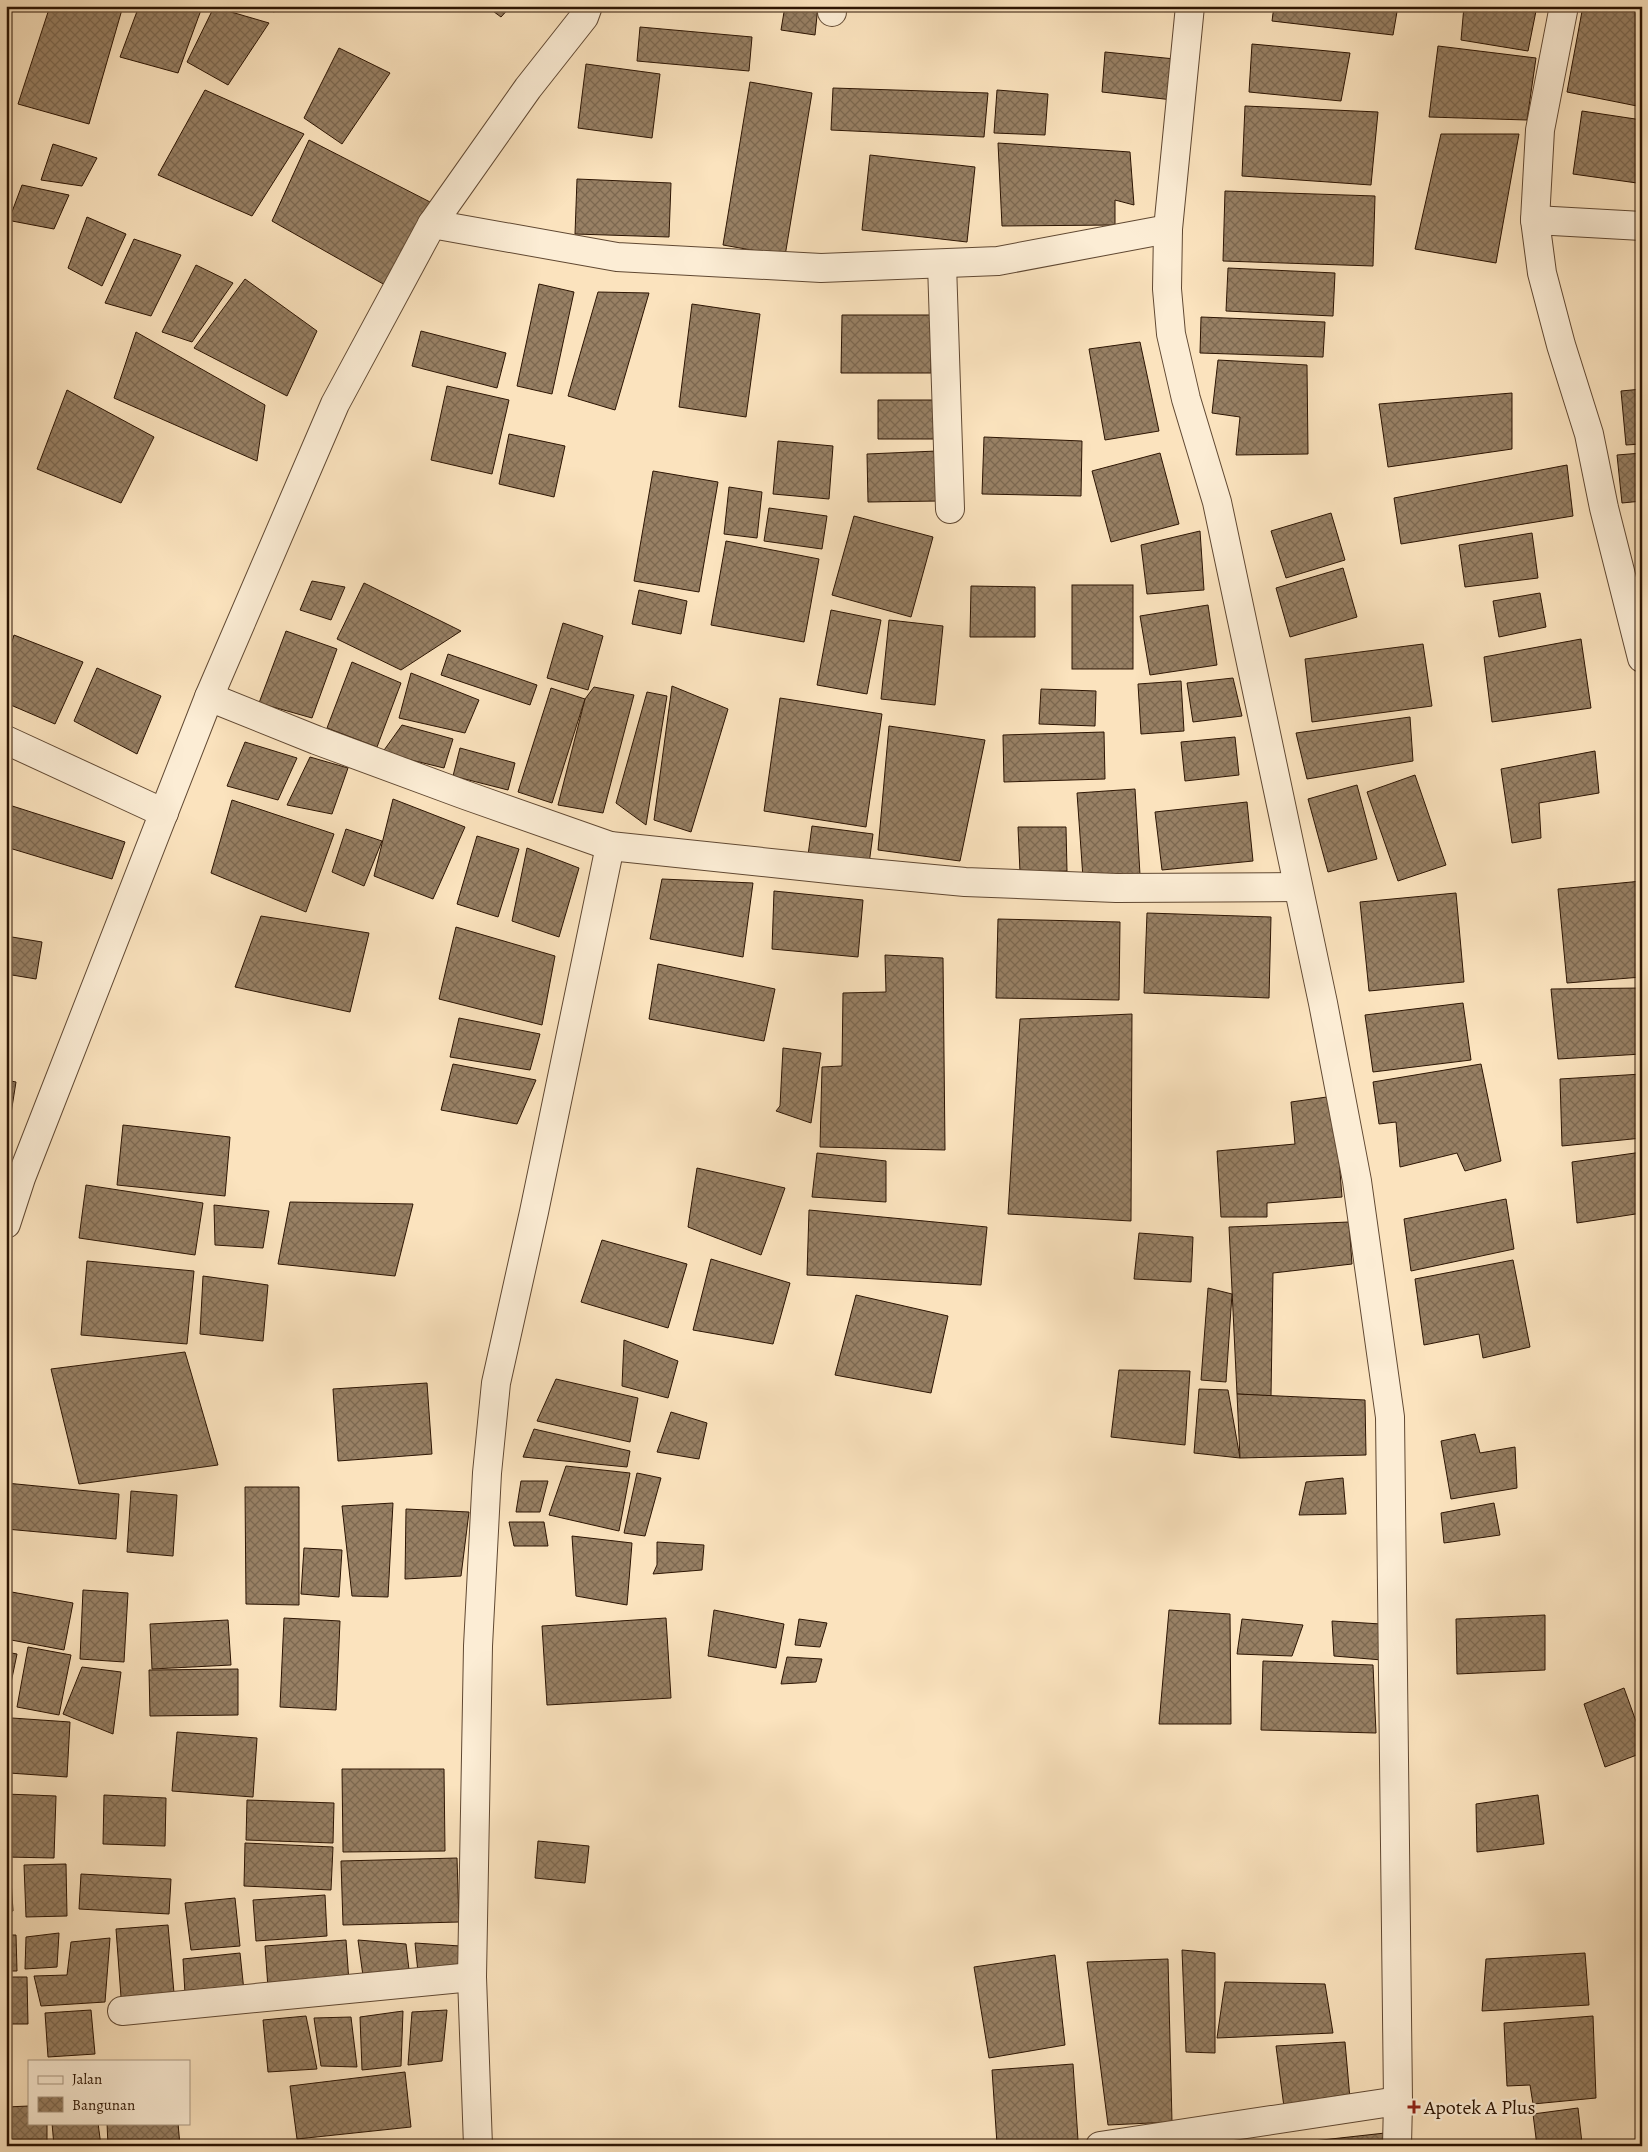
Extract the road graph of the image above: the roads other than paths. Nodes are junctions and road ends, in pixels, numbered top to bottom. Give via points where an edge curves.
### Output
1 (588, 6) edge
2 (1190, 6) edge
3 (1564, 6) edge
4 (1535, 220) junction
5 (432, 224) junction
6 (1642, 226) edge
7 (1168, 229) junction
8 (942, 264) junction
9 (950, 509) dead end
10 (1642, 658) edge
11 (209, 697) junction
12 (6, 740) edge
13 (164, 813) junction
14 (610, 846) junction
15 (1297, 887) junction
16 (6, 1224) edge
17 (472, 1977) junction
18 (122, 2011) dead end
19 (1398, 2101) junction
20 (478, 2146) edge
21 (1100, 2146) edge
22 (1397, 2146) edge

1 - 5 street via 584,17 528,88
2 - 7 street
3 - 4 street via 1540,130
4 - 6 street
4 - 10 street via 1542,274 1589,434
5 - 8 street via 618,257 821,268
5 - 11 street via 335,404
7 - 8 street via 998,261
7 - 15 street via 1167,289 1171,334 1186,399 1217,502
8 - 9 street
11 - 13 street
11 - 14 street via 316,740
12 - 13 street
13 - 16 street via 21,1178
14 - 15 street via 966,882 1116,888
14 - 17 street via 496,1383 487,1473 478,1646
15 - 19 street via 1357,1181 1390,1417
17 - 18 street
17 - 20 street
19 - 21 street
19 - 22 street

